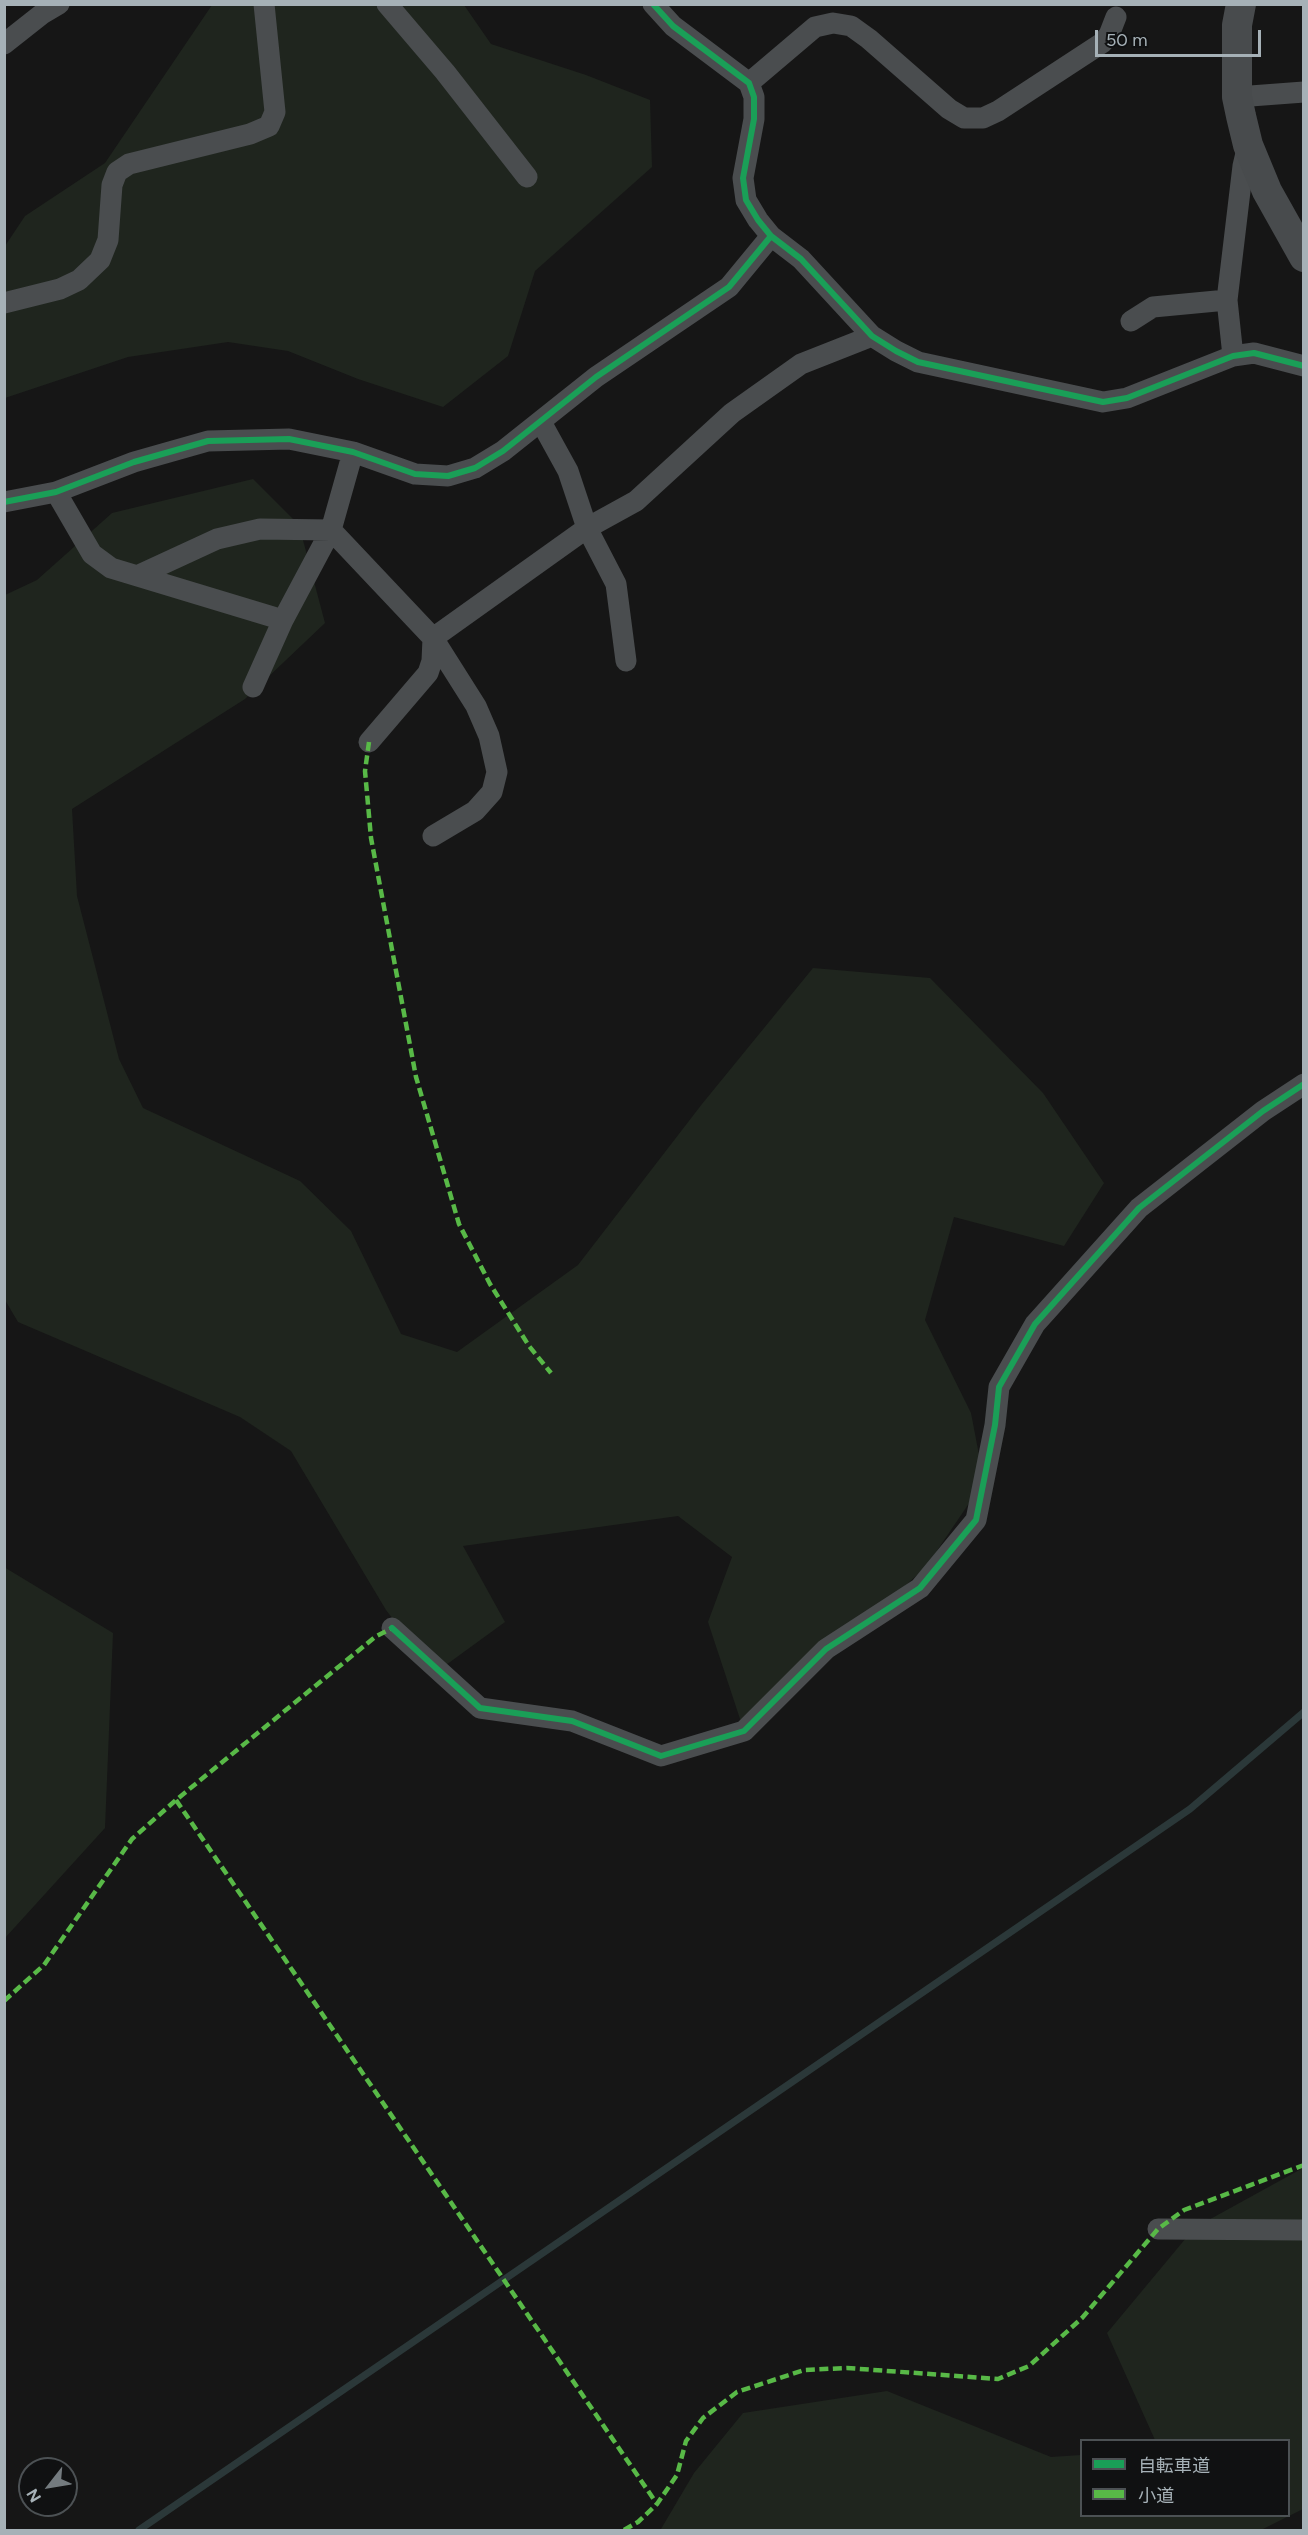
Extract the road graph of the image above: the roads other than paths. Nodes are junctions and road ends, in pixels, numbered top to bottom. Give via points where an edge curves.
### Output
1 (59, 4) edge
2 (264, 4) edge
3 (387, 4) edge
4 (653, 4) edge
5 (1241, 4) edge
6 (1116, 17) dead end
7 (4, 44) edge
8 (748, 82) junction
9 (1304, 92) edge
10 (1237, 97) junction
11 (1248, 145) junction
12 (527, 177) dead end
13 (771, 236) junction
14 (1304, 257) edge
15 (1227, 300) junction
16 (4, 303) edge
17 (1131, 321) dead end
18 (872, 336) junction
19 (1233, 356) junction
20 (1304, 366) edge
21 (541, 422) junction
22 (353, 452) junction
23 (56, 492) junction
24 (4, 502) edge
25 (587, 528) junction
26 (331, 530) junction
27 (139, 574) junction
28 (283, 620) junction
29 (433, 638) junction
30 (626, 661) dead end
31 (254, 687) dead end
32 (369, 742) dead end
33 (433, 836) dead end
34 (1304, 1084) edge
35 (392, 1628) dead end
36 (1158, 2229) dead end
37 (1304, 2230) edge

1 - 7 street
2 - 16 street via 275,112 269,126 129,164 117,172 112,185 108,240 100,260 79,280 60,289
3 - 12 street
4 - 8 street via 673,26
5 - 10 main road via 1237,25
6 - 8 street via 1102,43 983,118 964,118 949,109 869,39 851,26 833,23 815,27
8 - 13 street via 754,108 743,178 746,200
9 - 10 street
10 - 11 main road
11 - 14 main road via 1267,191
11 - 15 street
13 - 18 street via 801,259
13 - 21 street via 729,287 596,377
15 - 17 street via 1153,307
15 - 19 street
18 - 19 street via 918,362 1103,402 1127,398
18 - 25 street via 801,364 732,413 636,501
19 - 20 street via 1254,353
21 - 22 street via 475,468 448,476 415,474
21 - 25 street via 568,471
22 - 23 street via 289,439 208,441 134,462
22 - 26 street
23 - 24 street
23 - 27 street via 92,554 111,568
25 - 29 street
25 - 30 street via 616,584
26 - 27 street via 260,529 217,539
26 - 28 street
26 - 29 street
27 - 28 street
28 - 31 street
29 - 32 street via 428,673
29 - 33 street via 476,706 489,736 497,772 492,792 475,811
34 - 35 street via 1263,1111 1139,1208 1035,1324 999,1387 976,1520 920,1588 826,1649 744,1731 662,1756 572,1721 480,1708
36 - 37 street

